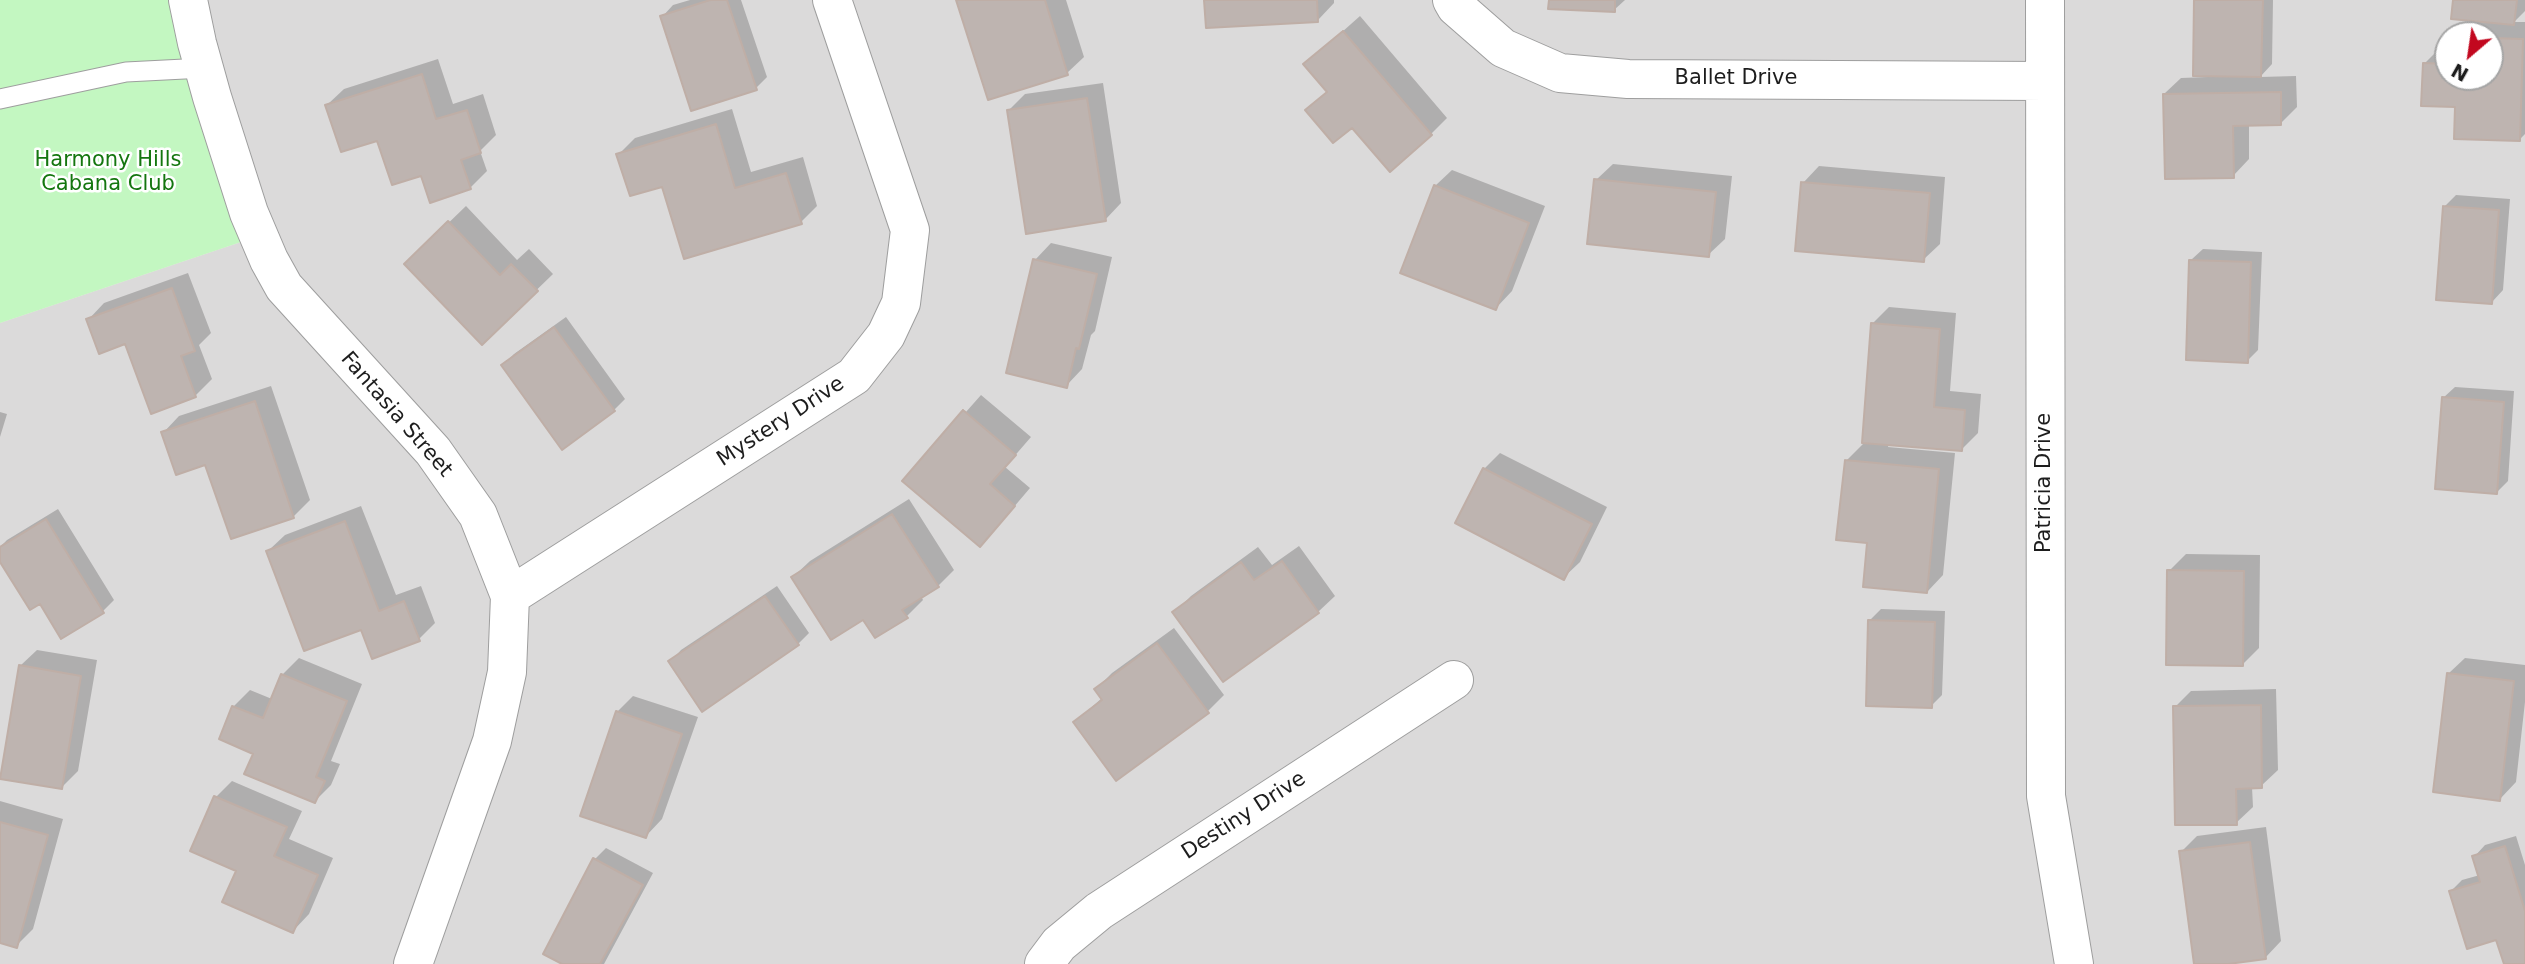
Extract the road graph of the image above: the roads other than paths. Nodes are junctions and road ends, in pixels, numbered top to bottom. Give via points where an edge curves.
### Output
1 (188, 0) edge
2 (832, 0) edge
3 (1452, 0) edge
4 (2045, 0) edge
5 (204, 68) junction
6 (2045, 80) junction
7 (0, 99) edge
8 (510, 596) junction
9 (1454, 680) dead end
10 (413, 964) edge
11 (1044, 964) edge
12 (2074, 964) edge

1 - 5 street, Fantasia Street
2 - 8 street, Mystery Drive via 910,230 901,303 886,335 854,376
3 - 6 street, Ballet Drive via 1503,48 1560,74 1628,79
4 - 6 street, Patricia Drive
5 - 7 lane via 125,72
5 - 8 street, Fantasia Street via 249,213 284,287 433,451 478,515
6 - 12 street, Patricia Drive via 2046,796
8 - 10 street, Fantasia Street via 507,672 492,741
9 - 11 street, Destiny Drive via 1099,911 1059,944

